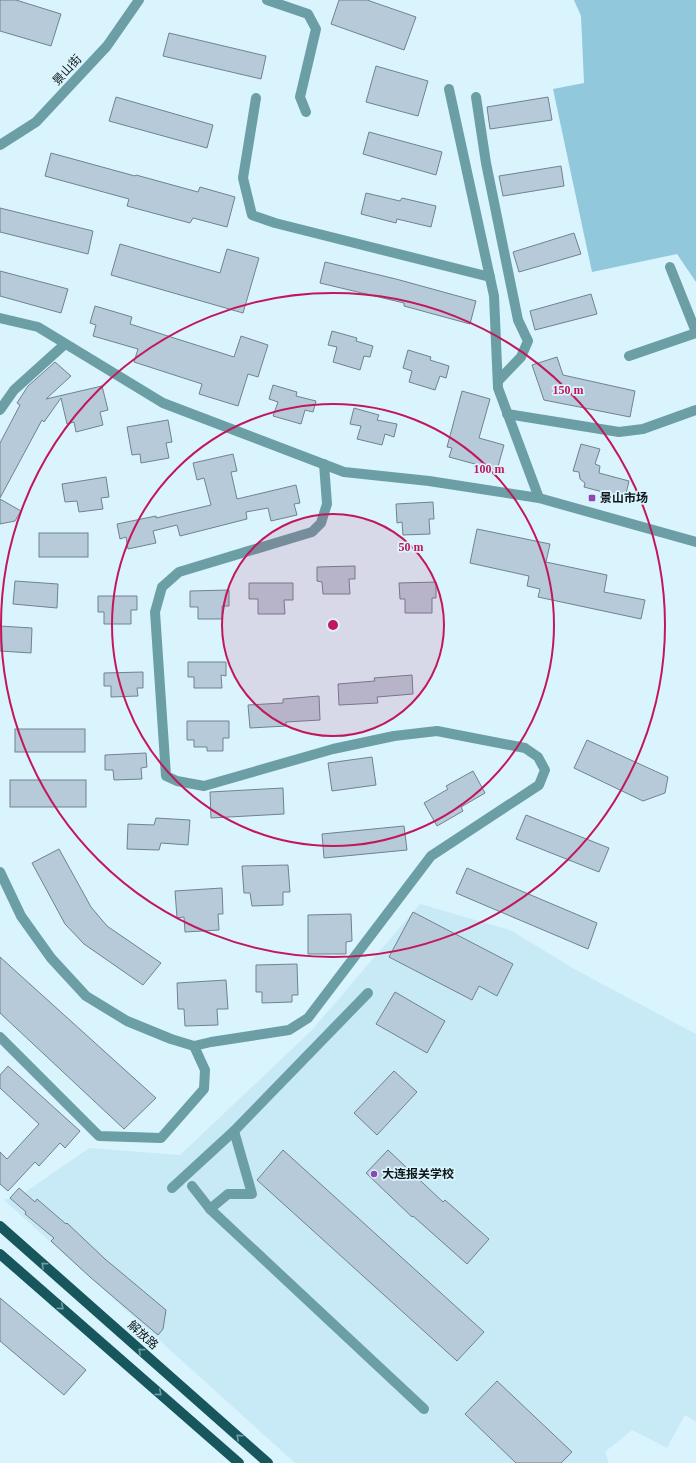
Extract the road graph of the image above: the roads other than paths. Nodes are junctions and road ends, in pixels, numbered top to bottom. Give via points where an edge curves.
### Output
1 (139, 0) edge
2 (267, 0) edge
3 (449, 89) dead end
4 (476, 97) dead end
5 (256, 98) dead end
6 (306, 112) dead end
7 (0, 145) edge
8 (670, 268) dead end
9 (490, 277) junction
10 (0, 318) edge
11 (696, 333) edge
12 (65, 344) junction
13 (629, 356) dead end
14 (498, 381) junction
15 (0, 410) edge
16 (696, 410) edge
17 (507, 414) junction
18 (324, 464) junction
19 (538, 498) junction
20 (696, 542) edge
21 (0, 872) edge
22 (368, 993) dead end
23 (0, 1037) edge
24 (194, 1046) junction
25 (234, 1131) junction
26 (192, 1186) dead end
27 (172, 1188) dead end
28 (210, 1209) junction
29 (0, 1226) edge
30 (0, 1254) edge
31 (424, 1409) dead end
32 (239, 1463) edge
33 (268, 1463) edge

1 - 7 street, 景山街 via 107,46 36,122
2 - 6 street via 308,14 316,29 300,97
3 - 9 street
4 - 14 street via 486,163 516,312 528,341 521,357
5 - 9 street via 244,178 252,215
8 - 11 street
9 - 14 street via 494,296
10 - 12 street via 38,328
11 - 13 street
12 - 15 street via 14,390
12 - 18 street via 163,403
14 - 17 street
16 - 17 street via 643,428 619,432
17 - 19 street
18 - 19 street via 344,472 429,481
18 - 24 street via 327,504 321,523 312,532 178,572 162,588 155,612 166,776 177,781 204,786 333,749 394,736 437,731 525,748 538,757 545,770 539,785 431,856 308,1018 289,1030
19 - 20 street
21 - 24 street via 21,916 51,958 86,996 127,1021
22 - 25 street
23 - 24 street via 99,1136 160,1138 204,1089 205,1070
25 - 27 street
25 - 28 street via 252,1194 228,1194
26 - 28 street
28 - 31 street
33 -> 29 main road, 解放路
30 -> 32 main road

